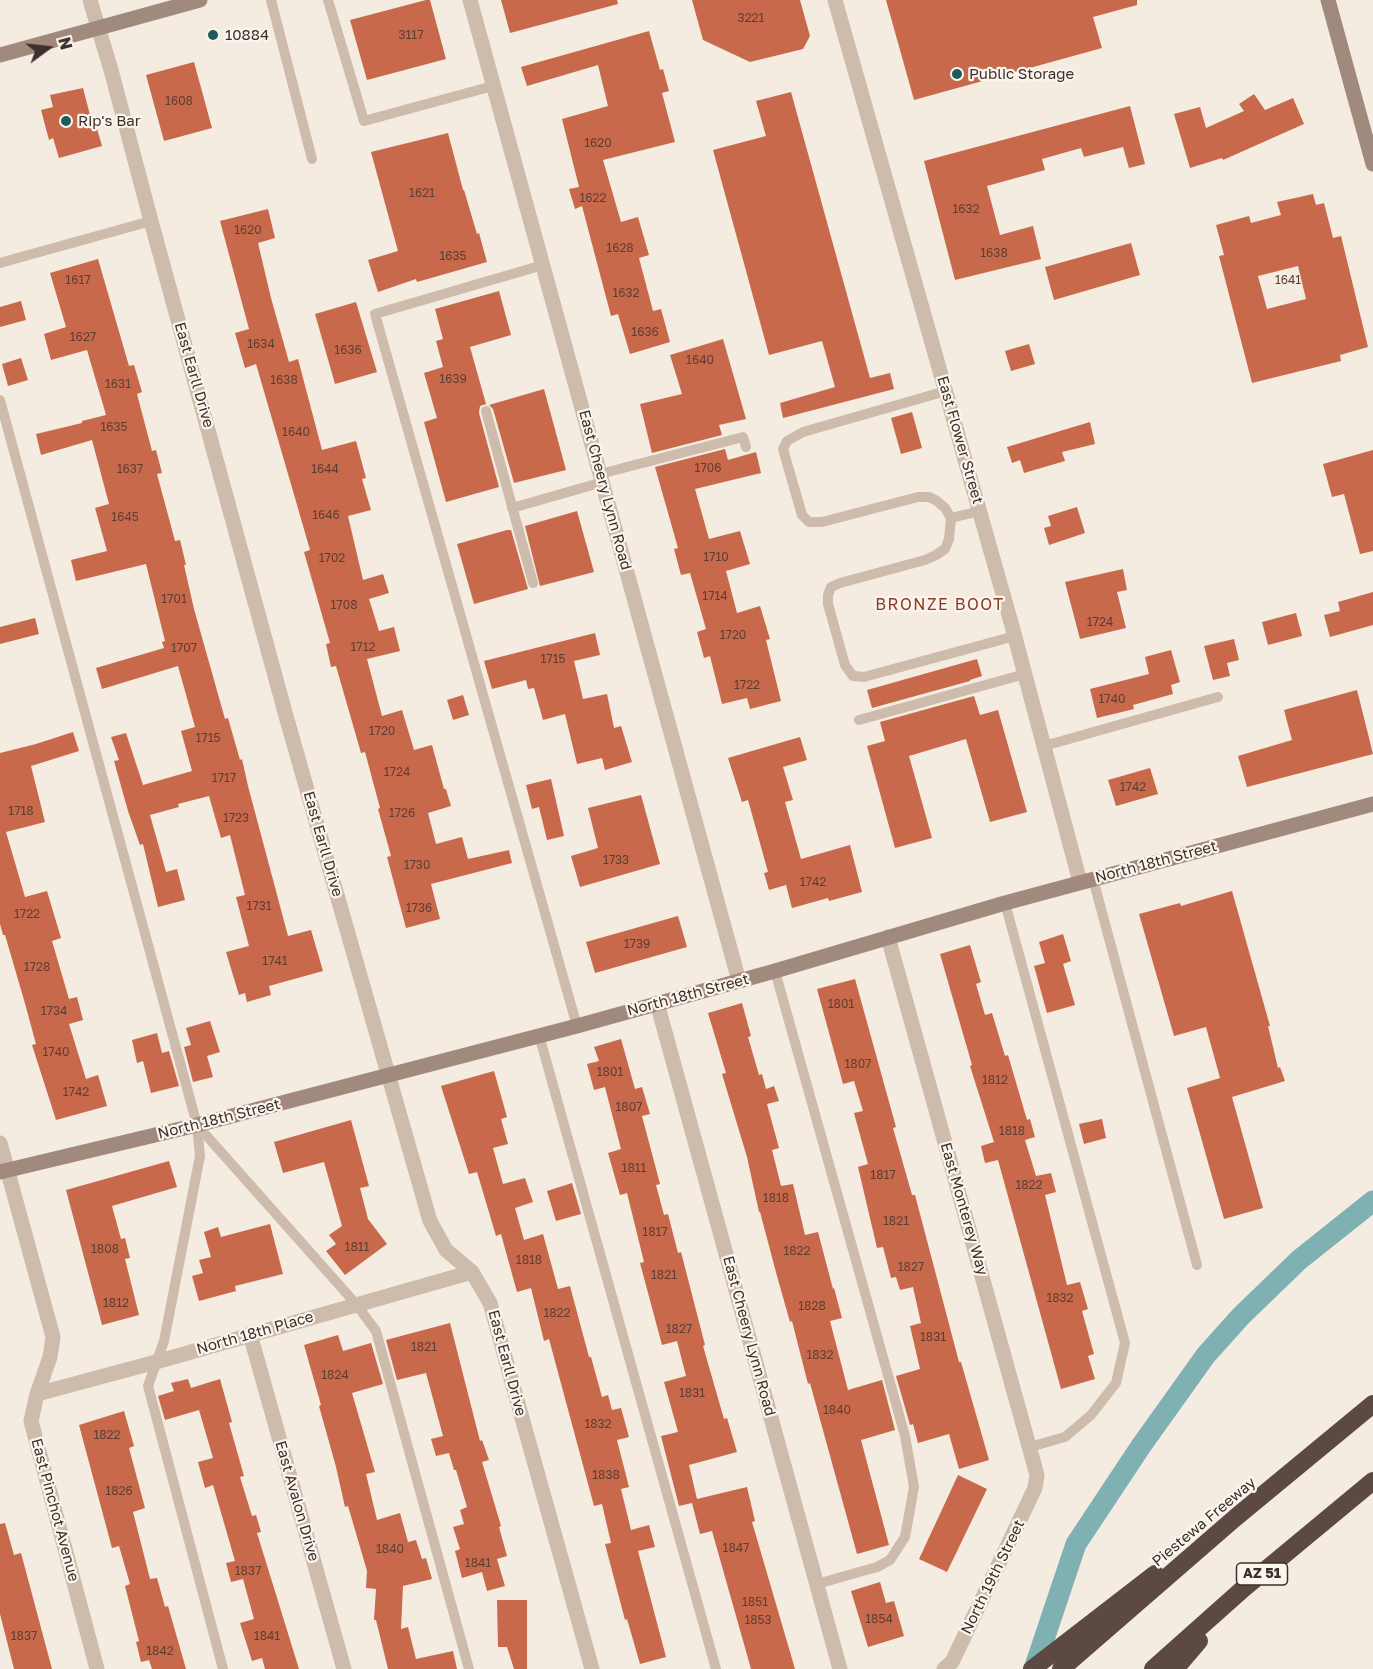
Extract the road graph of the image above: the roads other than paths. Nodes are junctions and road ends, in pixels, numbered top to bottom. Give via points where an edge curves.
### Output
1 (90, 0) edge
2 (200, 0) edge
3 (271, 0) edge
4 (328, 0) edge
5 (470, 0) edge
6 (835, 0) edge
7 (1328, 0) edge
8 (99, 27) junction
9 (0, 55) edge
10 (493, 86) junction
11 (312, 159) dead end
12 (1373, 164) edge
13 (151, 222) junction
14 (0, 262) edge
15 (543, 265) junction
16 (946, 391) junction
17 (0, 400) edge
18 (486, 411) dead end
19 (746, 447) dead end
20 (602, 478) junction
21 (512, 508) junction
22 (980, 511) junction
23 (951, 518) junction
24 (533, 584) dead end
25 (1015, 636) junction
26 (1025, 674) junction
27 (1218, 697) dead end
28 (859, 720) dead end
29 (1044, 746) junction
30 (1373, 804) edge
31 (1086, 881) junction
32 (1005, 903) junction
33 (888, 938) junction
34 (776, 970) junction
35 (739, 981) junction
36 (657, 1004) junction
37 (578, 1026) junction
38 (539, 1035) junction
39 (388, 1075) junction
40 (197, 1125) junction
41 (0, 1143) edge
42 (4, 1171) edge
43 (1197, 1265) dead end
44 (472, 1272) junction
45 (356, 1304) junction
46 (250, 1334) junction
47 (156, 1362) junction
48 (37, 1394) junction
49 (1373, 1404) edge
50 (1030, 1447) junction
51 (1373, 1481) edge
52 (1037, 1482) joint
53 (1235, 1518) junction
54 (817, 1584) junction
55 (1245, 1588) junction
56 (97, 1669) edge
57 (223, 1669) edge
58 (344, 1669) edge
59 (469, 1669) edge
60 (592, 1669) edge
61 (716, 1669) edge
62 (840, 1669) edge
63 (944, 1669) edge
64 (1032, 1669) edge
65 (1061, 1669) edge
66 (1153, 1669) edge
67 (1175, 1669) edge

1 - 8 street, East Earll Drive
2 - 8 street
3 - 11 lane
4 - 10 lane via 364,121
5 - 10 street, East Cheery Lynn Road
6 - 16 street, East Flower Street
7 - 12 street
8 - 9 street
8 - 13 street, East Earll Drive
10 - 15 street, East Cheery Lynn Road
13 - 14 lane
13 - 39 street, East Earll Drive
15 - 20 street, East Cheery Lynn Road
15 - 37 lane via 375,314
16 - 22 street, East Flower Street
16 - 23 lane via 802,432 787,441 783,449 802,515 809,522 918,497 937,501
17 - 40 lane
18 - 21 lane
19 - 20 lane via 743,437
20 - 21 lane
20 - 35 street, East Cheery Lynn Road
21 - 24 lane
22 - 23 lane
22 - 25 street, East Flower Street
23 - 25 lane via 945,549 936,555 831,587 828,604 844,665 852,676 864,677
25 - 26 street, East Flower Street
26 - 28 lane
26 - 29 street, East Flower Street
27 - 29 lane
29 - 31 street, East Flower Street
30 - 31 street, North 18th Street
31 - 32 street, North 18th Street
31 - 43 lane
32 - 33 street, North 18th Street
32 - 50 lane via 1125,1343 1116,1383 1091,1415 1065,1437
33 - 34 street, North 18th Street
33 - 50 street, East Monterey Way
34 - 35 street, North 18th Street
34 - 54 lane via 905,1436 914,1487 905,1537 890,1560
35 - 36 street, North 18th Street
36 - 37 street, North 18th Street
36 - 54 street, East Cheery Lynn Road
37 - 38 street, North 18th Street
38 - 39 street, North 18th Street
38 - 61 lane
39 - 40 street, North 18th Street
39 - 44 street, East Earll Drive via 430,1221 446,1250
40 - 42 street, North 18th Street
40 - 45 lane
40 - 47 lane via 200,1156 164,1341
41 - 42 street, East Pinchot Avenue
42 - 48 street, East Pinchot Avenue via 53,1337
44 - 45 street, North 18th Place
44 - 60 street, East Earll Drive via 490,1303
45 - 46 street, North 18th Place
45 - 59 lane via 376,1331
46 - 47 street, North 18th Place
46 - 58 street, East Avalon Drive
47 - 48 street, North 18th Place
47 - 57 lane via 148,1386
48 - 56 street, East Pinchot Avenue via 31,1421
49 - 53 highway, Piestewa Freeway
50 - 52 street, East Monterey Way
51 - 55 highway, AZ 51
52 - 63 street, North 19th Street via 952,1662
53 - 64 highway via 1131,1591
53 - 65 highway, Piestewa Freeway
54 - 62 street, East Cheery Lynn Road
55 - 66 highway, AZ 51
55 - 67 highway

